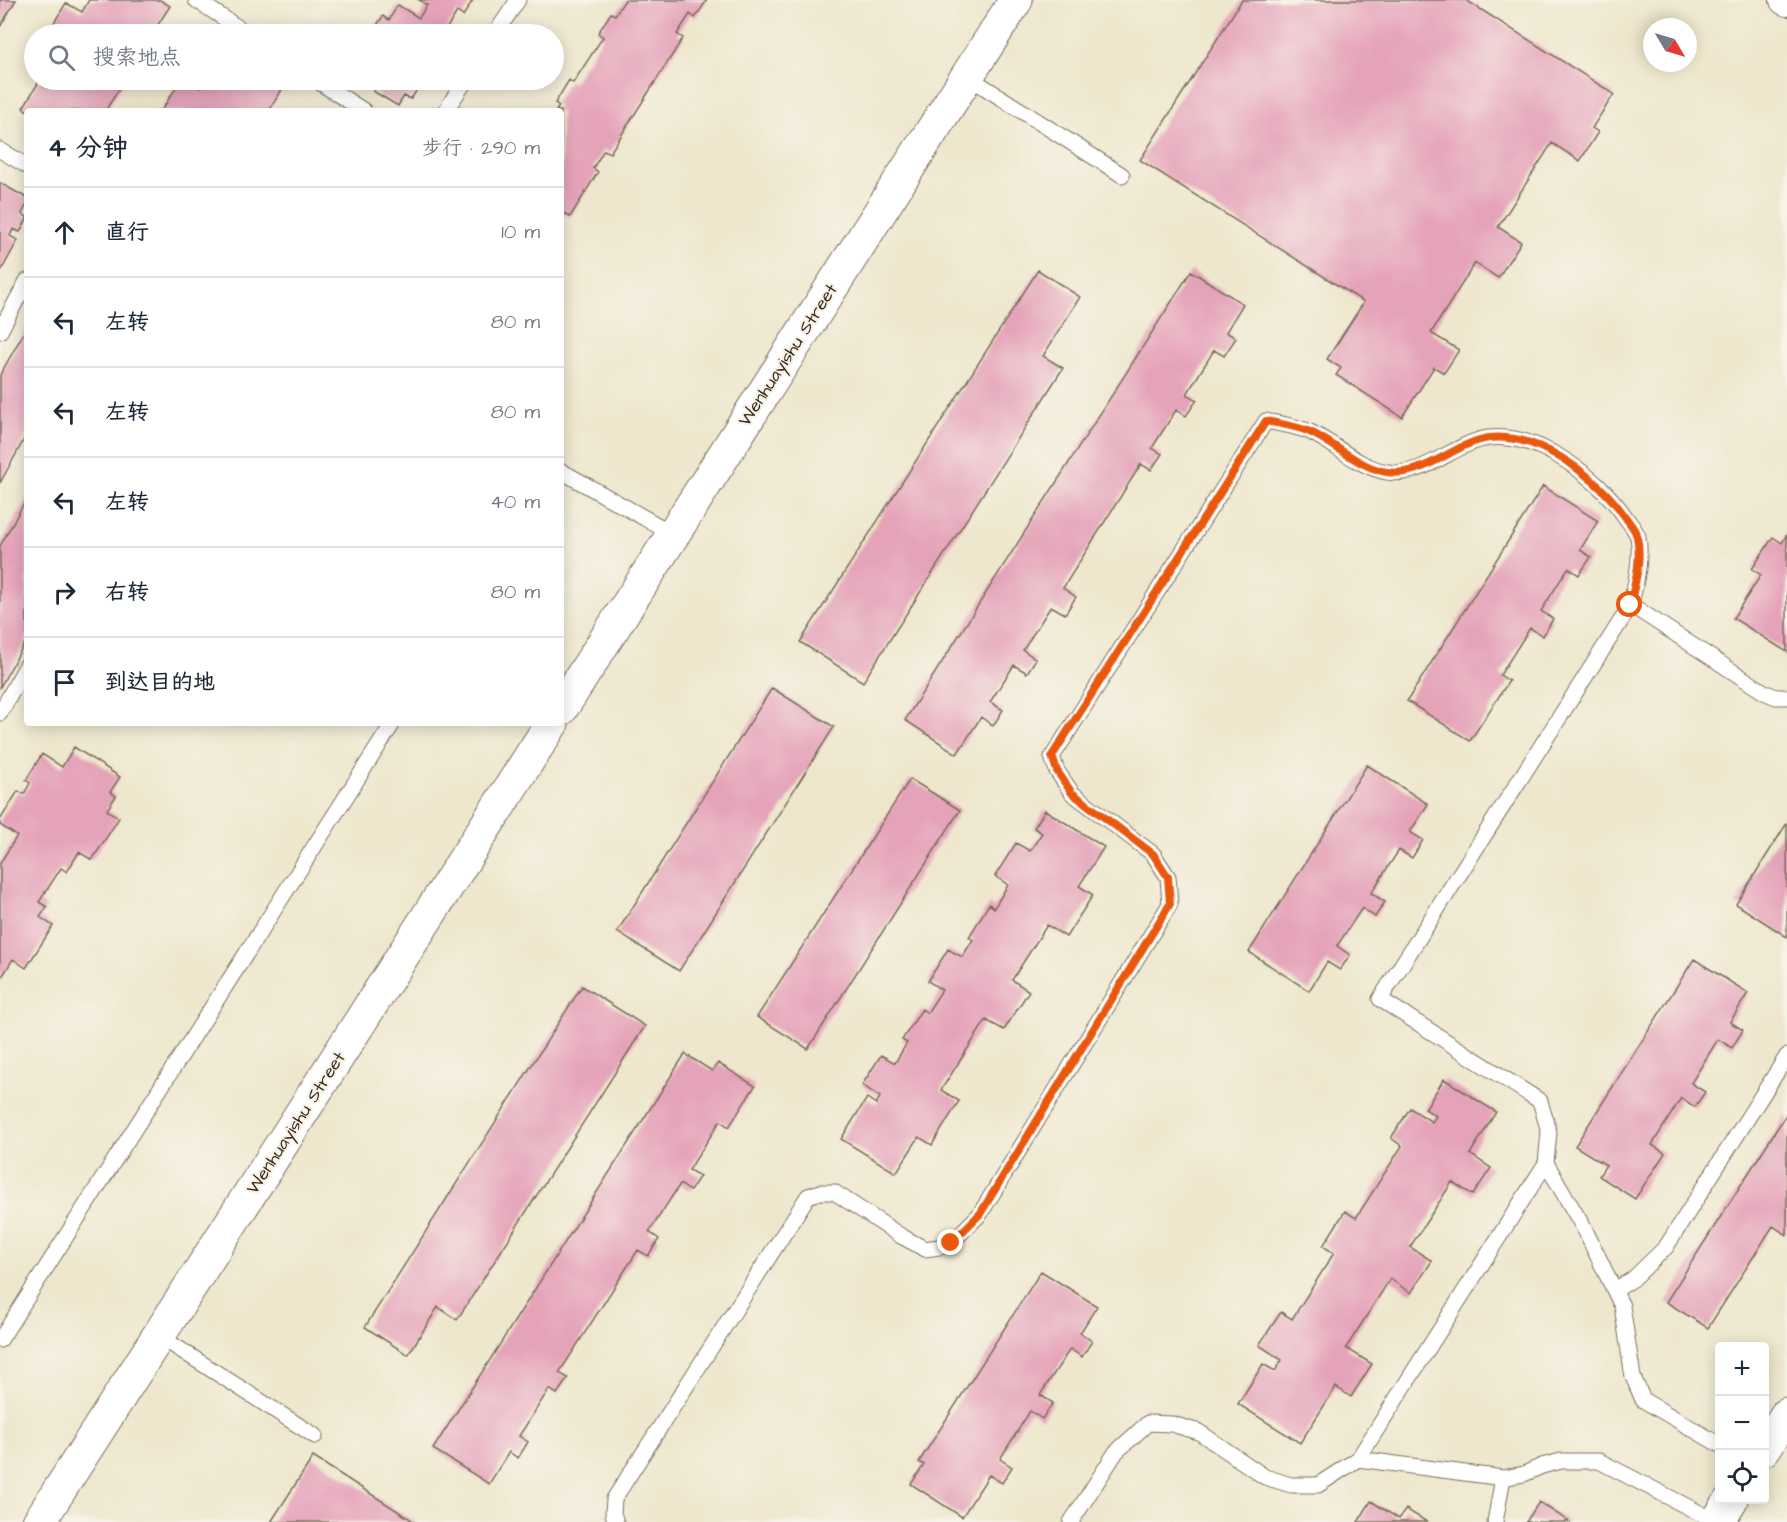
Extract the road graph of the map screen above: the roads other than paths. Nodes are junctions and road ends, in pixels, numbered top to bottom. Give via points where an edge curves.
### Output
1 (196, 0) edge
2 (518, 0) edge
3 (1016, 0) edge
4 (233, 24) edge
5 (502, 24) edge
6 (967, 76) junction
7 (331, 90) edge
8 (459, 90) edge
9 (359, 108) edge
10 (447, 108) edge
11 (0, 150) edge
12 (24, 164) edge
13 (1122, 175) dead end
14 (24, 287) edge
15 (0, 331) edge
16 (564, 473) edge
17 (673, 534) junction
18 (1630, 605) junction
19 (24, 670) edge
20 (1787, 697) edge
21 (564, 704) edge
22 (0, 713) edge
23 (391, 726) edge
24 (550, 726) edge
25 (1787, 1056) edge
26 (1546, 1164) junction
27 (1615, 1290) junction
28 (159, 1336) junction
29 (0, 1340) edge
30 (1787, 1414) edge
31 (315, 1436) dead end
32 (1769, 1441) edge
33 (1715, 1443) edge
34 (1358, 1459) junction
35 (1503, 1478) junction
36 (1728, 1504) edge
37 (39, 1522) edge
38 (615, 1522) edge
39 (1071, 1522) edge
40 (1495, 1522) edge
41 (1717, 1522) edge

1 - 4 lane
2 - 5 lane
3 - 6 street, Wenhuayishu Street
6 - 13 lane
6 - 17 street, Wenhuayishu Street
7 - 9 lane
8 - 10 lane
11 - 12 lane
14 - 15 lane
16 - 17 lane
17 - 21 street, Wenhuayishu Street
18 - 20 lane via 1764,692
18 - 26 lane via 1380,999 1540,1101 1549,1132
18 - 38 lane via 1640,556 1637,534 1595,481 1562,458 1500,437 1473,443 1425,466 1398,473 1359,462 1308,431 1266,421 1052,756 1072,793 1153,854 1168,877 1170,904 980,1214 951,1243 925,1249 834,1192 808,1196 614,1499
19 - 22 lane
23 - 29 lane
24 - 28 street, Wenhuayishu Street
25 - 27 lane via 1666,1247 1633,1279
26 - 27 lane
26 - 34 lane
27 - 33 lane via 1622,1305 1633,1377 1643,1400
28 - 31 lane
28 - 37 street, Wenhuayishu Street
30 - 32 street
34 - 35 lane
34 - 39 lane via 1318,1485 1291,1485 1265,1477 1199,1432 1172,1424 1148,1423 1116,1452
35 - 40 lane
35 - 41 lane via 1561,1461 1599,1461
36 - 41 street

